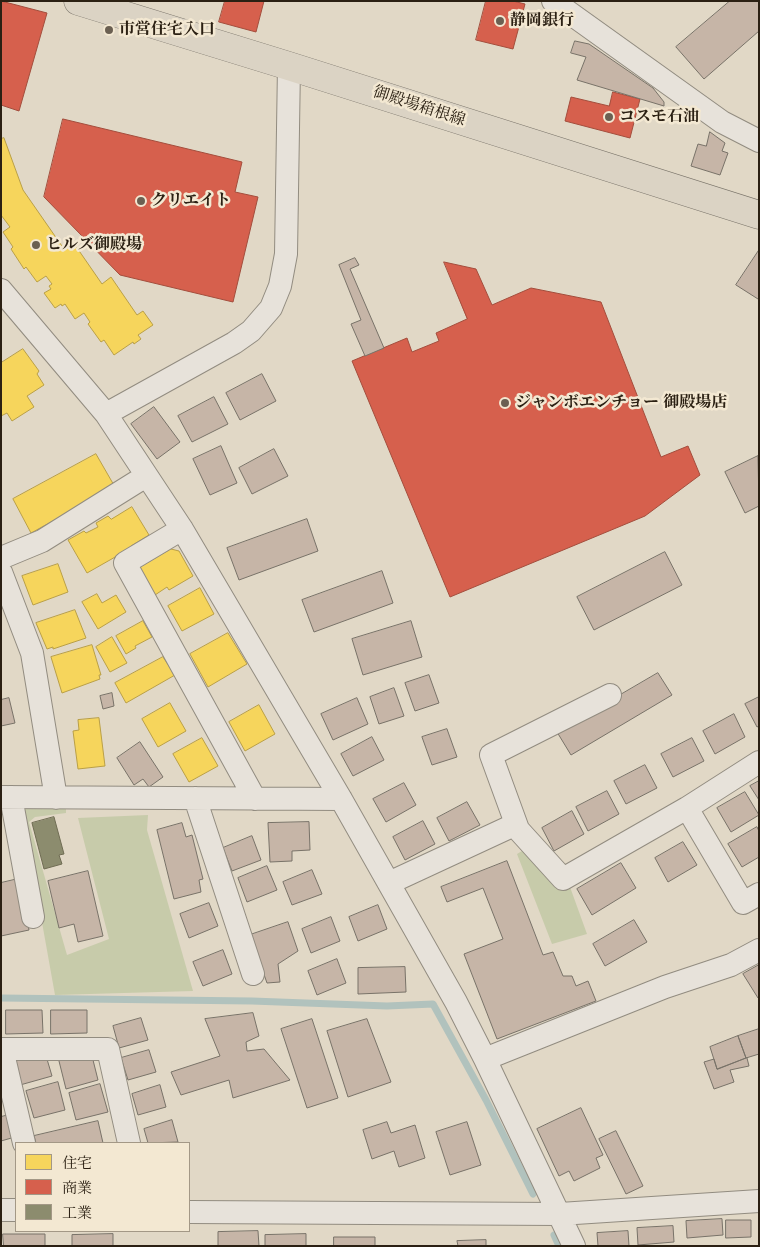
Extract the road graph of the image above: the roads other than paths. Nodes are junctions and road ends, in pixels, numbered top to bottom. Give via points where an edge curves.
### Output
1 (78, 1) edge
2 (554, 1) edge
3 (289, 66) junction
4 (759, 141) edge
5 (759, 215) edge
6 (4, 297) edge
7 (106, 414) junction
8 (146, 476) junction
9 (182, 529) junction
10 (1, 558) edge
11 (1, 572) edge
12 (610, 695) dead end
13 (759, 762) edge
14 (6, 797) edge
15 (56, 798) junction
16 (195, 798) junction
17 (255, 798) junction
18 (341, 799) junction
19 (687, 808) junction
20 (518, 829) junction
21 (389, 883) junction
22 (759, 894) edge
23 (33, 917) dead end
24 (759, 950) edge
25 (253, 974) dead end
26 (485, 1059) junction
27 (24, 1142) edge
28 (128, 1142) edge
29 (759, 1201) edge
30 (1, 1210) edge
31 (15, 1210) edge
32 (190, 1212) edge
33 (560, 1214) junction
34 (574, 1246) edge

1 - 3 main road, 御殿場箱根線
2 - 4 street via 722,122
3 - 5 main road, 御殿場箱根線
3 - 7 street via 286,254 280,286 271,308 251,331 234,342
6 - 7 street
7 - 8 street
8 - 9 street
8 - 10 street via 42,541
9 - 17 street via 125,563
9 - 18 street
11 - 15 street via 32,653
12 - 20 street via 490,755
13 - 19 street
14 - 15 street
14 - 23 street
15 - 16 street
16 - 17 street
16 - 25 street
17 - 18 street
18 - 21 street
19 - 20 street via 564,879
19 - 22 street via 743,903
20 - 21 street via 514,825
21 - 26 street
24 - 26 street via 731,965 665,987
26 - 33 street
27 - 28 street via 2,1049 108,1049
29 - 33 street
30 - 31 street
32 - 33 street
33 - 34 street

